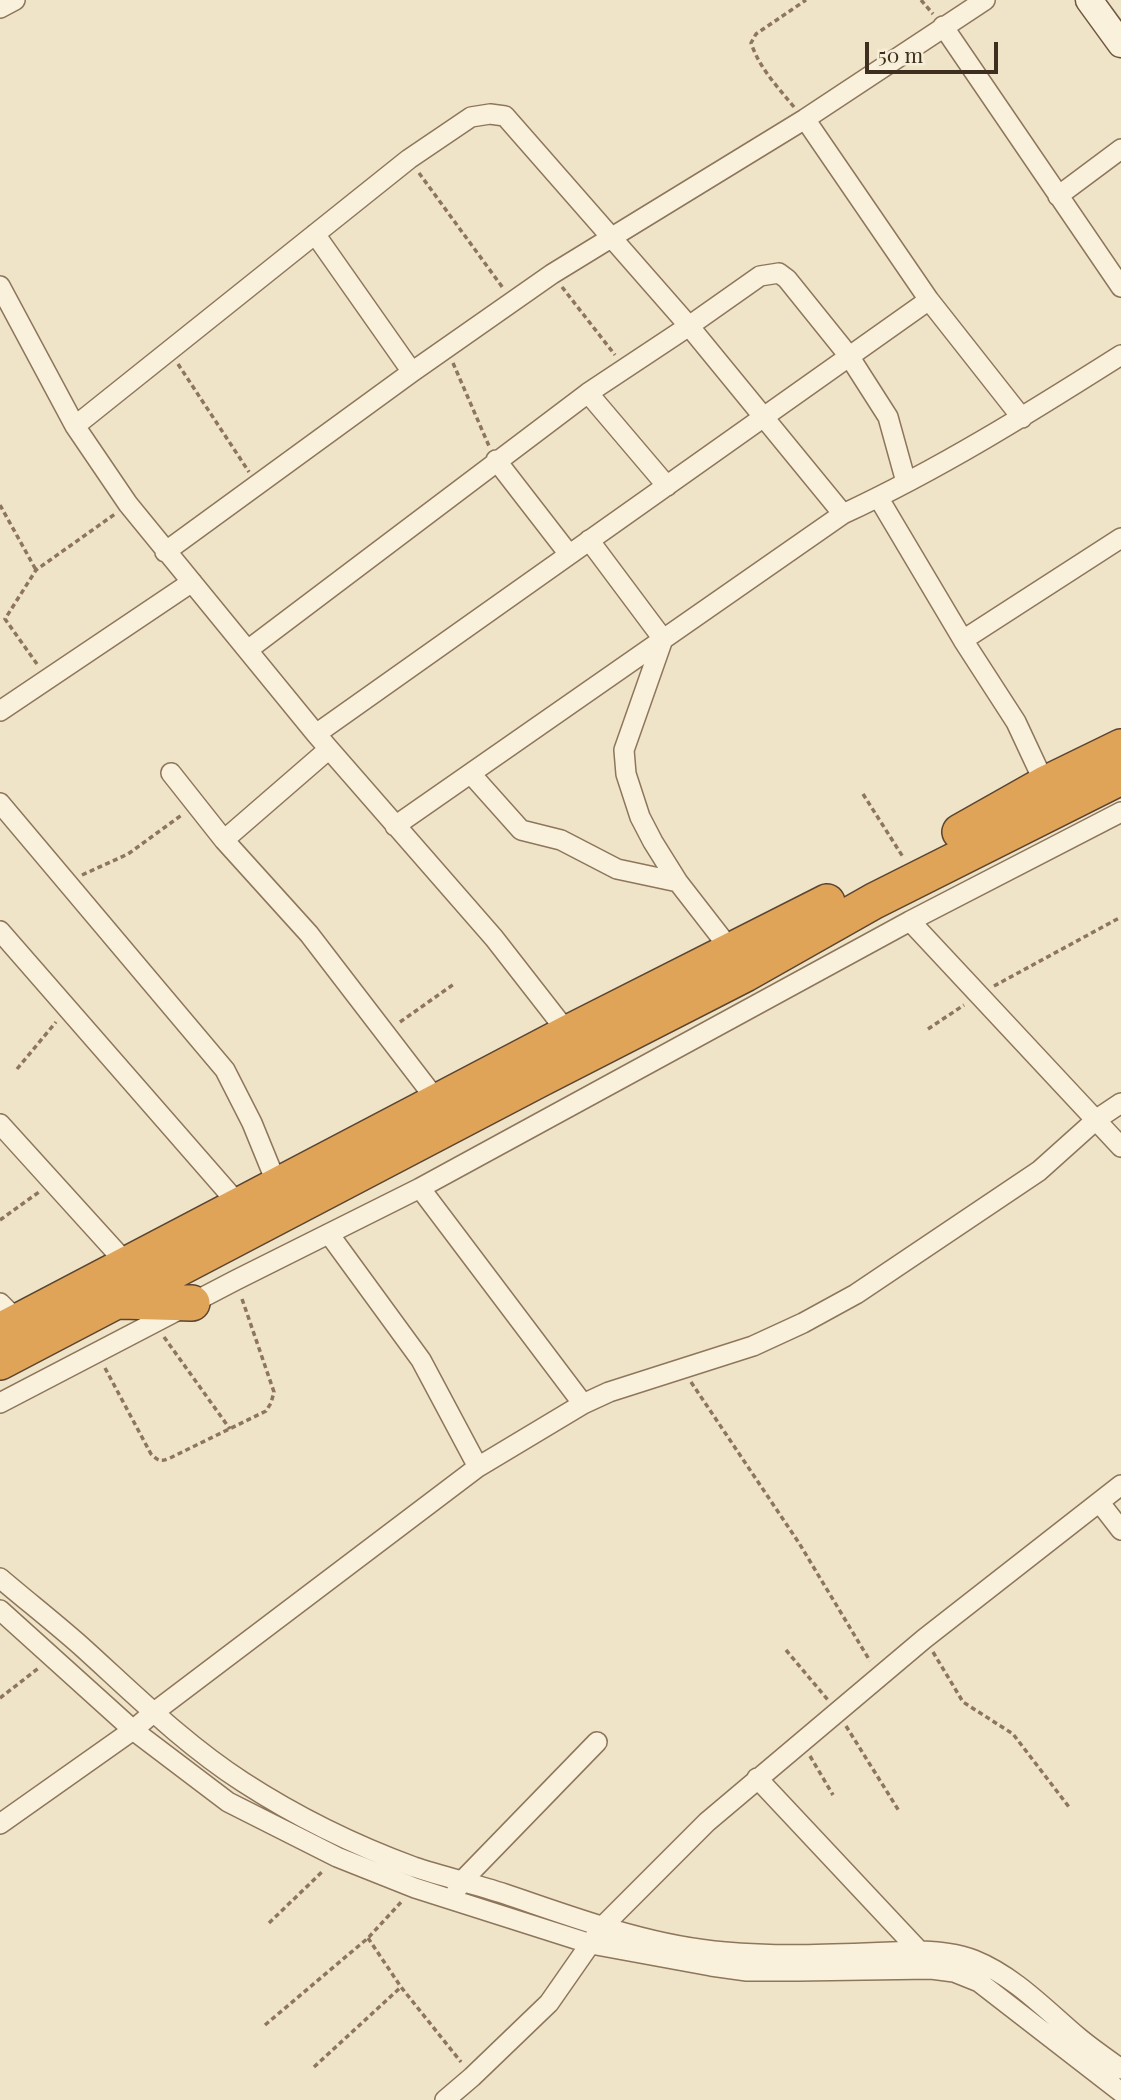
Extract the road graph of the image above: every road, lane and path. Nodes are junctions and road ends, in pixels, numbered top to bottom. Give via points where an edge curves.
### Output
1 (15, 0) edge
2 (806, 0) edge
3 (985, 0) edge
4 (1090, 0) edge
5 (0, 8) edge
6 (943, 26) junction
7 (1121, 44) edge
8 (805, 119) junction
9 (1121, 149) edge
10 (409, 159) junction
11 (1058, 197) junction
12 (315, 234) junction
13 (613, 239) junction
14 (552, 274) junction
15 (0, 286) edge
16 (1121, 288) edge
17 (929, 300) junction
18 (513, 301) junction
19 (690, 326) junction
20 (446, 349) junction
21 (169, 351) junction
22 (1121, 355) edge
23 (849, 356) junction
24 (625, 367) junction
25 (412, 372) junction
26 (588, 393) junction
27 (764, 416) junction
28 (1022, 418) junction
29 (75, 426) junction
30 (496, 460) junction
31 (906, 482) junction
32 (257, 485) junction
33 (667, 486) junction
34 (878, 497) junction
35 (128, 504) junction
36 (0, 505) edge
37 (843, 514) junction
38 (1121, 538) edge
39 (589, 540) junction
40 (165, 552) junction
41 (568, 553) junction
42 (36, 570) junction
43 (192, 582) junction
44 (663, 639) junction
45 (963, 640) junction
46 (249, 649) junction
47 (48, 679) junction
48 (0, 711) edge
49 (323, 741) junction
50 (1121, 747) edge
51 (171, 773) dead end
52 (471, 774) junction
53 (1121, 777) edge
54 (1045, 784) junction
55 (863, 794) dead end
56 (0, 803) edge
57 (196, 804) junction
58 (1121, 812) edge
59 (395, 826) junction
60 (224, 840) junction
61 (906, 862) junction
62 (678, 882) junction
63 (65, 883) junction
64 (1121, 917) edge
65 (910, 921) junction
66 (0, 931) edge
67 (739, 962) junction
68 (454, 984) dead end
69 (980, 994) junction
70 (67, 1008) junction
71 (928, 1029) dead end
72 (384, 1033) junction
73 (568, 1033) junction
74 (17, 1069) dead end
75 (540, 1079) junction
76 (438, 1102) junction
77 (1121, 1103) edge
78 (559, 1112) junction
79 (1097, 1119) junction
80 (0, 1124) edge
81 (1121, 1147) edge
82 (52, 1182) junction
83 (420, 1188) junction
84 (283, 1198) junction
85 (240, 1206) junction
86 (0, 1220) edge
87 (329, 1234) junction
88 (127, 1264) junction
89 (236, 1280) junction
90 (118, 1301) junction
91 (192, 1303) junction
92 (6, 1319) edge
93 (153, 1323) junction
94 (98, 1353) junction
95 (0, 1362) edge
96 (682, 1369) junction
97 (0, 1403) edge
98 (583, 1404) junction
99 (230, 1430) junction
100 (478, 1467) junction
101 (1121, 1485) edge
102 (1100, 1503) junction
103 (1121, 1530) edge
104 (0, 1578) edge
105 (0, 1610) edge
106 (924, 1639) junction
107 (53, 1657) junction
108 (880, 1677) junction
109 (0, 1698) edge
110 (153, 1713) junction
111 (133, 1730) junction
112 (597, 1742) dead end
113 (801, 1742) junction
114 (757, 1778) junction
115 (833, 1795) dead end
116 (1069, 1807) dead end
117 (0, 1824) edge
118 (337, 1857) junction
119 (463, 1880) junction
120 (415, 1888) junction
121 (451, 1899) junction
122 (269, 1923) dead end
123 (603, 1927) junction
124 (368, 1938) junction
125 (591, 1944) junction
126 (920, 1951) junction
127 (931, 1969) junction
128 (401, 1987) junction
129 (265, 2025) dead end
130 (314, 2067) dead end
131 (1121, 2069) edge
132 (472, 2077) junction
133 (1121, 2092) edge
134 (445, 2100) edge

1 - 5 street
2 - 8 path via 756,34 751,43 767,75
3 - 6 street
4 - 7 main road
6 - 8 street
6 - 11 street
8 - 13 street
8 - 17 street
9 - 11 street
10 - 12 street
10 - 13 street via 471,117 505,116
10 - 18 path
11 - 16 street
12 - 21 street
12 - 25 street
13 - 14 street
13 - 19 street
14 - 18 street
14 - 24 path
15 - 29 street
17 - 23 street
17 - 28 street
18 - 20 street
19 - 23 street via 760,276 779,273
19 - 24 street
19 - 27 street
20 - 25 street
20 - 30 path
21 - 29 street
21 - 32 path
22 - 28 street
23 - 27 street
23 - 31 street via 888,417
24 - 26 street
25 - 32 street
26 - 30 street
26 - 33 street
27 - 33 street
27 - 37 street
28 - 31 street
29 - 35 street
30 - 41 street
30 - 46 street
31 - 34 street
32 - 40 street
33 - 39 street
34 - 37 street
34 - 45 street
35 - 40 street
35 - 42 path
36 - 42 path
37 - 44 street
38 - 45 street
39 - 41 street
39 - 44 street
40 - 43 street
41 - 49 street
42 - 47 path via 5,620
43 - 46 street
43 - 47 street
44 - 52 street
44 - 62 street via 624,750 626,774 640,817
45 - 54 street via 1016,722
46 - 49 street
47 - 48 street
49 - 59 street
49 - 60 street
50 - 54 highway
51 - 57 street
52 - 59 street
52 - 62 street via 521,830 561,840 617,869
53 - 67 highway via 874,901
54 - 61 highway
55 - 61 path
56 - 63 street
57 - 60 street
57 - 63 path via 128,854
58 - 65 street
59 - 73 street via 494,937
60 - 72 street via 309,934
61 - 67 highway
62 - 67 street
63 - 84 street via 225,1070
64 - 69 path
65 - 69 street
65 - 78 street
66 - 70 street
67 - 73 highway
67 - 75 highway
68 - 72 path
69 - 71 path
69 - 79 street
70 - 74 path
70 - 85 street
72 - 76 street
73 - 76 highway
75 - 78 street
75 - 84 highway
76 - 84 highway
77 - 79 street
78 - 83 street
79 - 81 street
79 - 96 street via 1039,1171 856,1294 753,1346
80 - 82 street
82 - 86 path
82 - 88 street
83 - 87 street
83 - 98 street
84 - 85 highway
84 - 90 highway
85 - 88 highway
87 - 89 street
87 - 100 street via 421,1360
88 - 92 highway
89 - 91 street
89 - 99 path via 274,1392 266,1411
90 - 91 highway
90 - 95 highway
91 - 93 street
93 - 94 street
93 - 99 path
94 - 97 street
94 - 99 path via 156,1460
96 - 98 street
96 - 108 path via 799,1543
98 - 100 street
100 - 110 street
101 - 102 street
102 - 103 street
102 - 106 street
104 - 110 street
105 - 107 street
106 - 108 street
106 - 116 path via 963,1702 1013,1734
107 - 109 path
107 - 111 street
108 - 113 street
110 - 111 street
110 - 119 street via 241,1781 299,1816 416,1867
111 - 117 street
111 - 118 street via 228,1802
112 - 119 street
113 - 114 street
113 - 115 path
114 - 123 street
114 - 126 street
118 - 120 street
118 - 122 path
119 - 121 street
119 - 123 street
120 - 121 street
120 - 124 path
121 - 125 street
123 - 125 street
123 - 126 street via 722,1952
124 - 128 path
124 - 129 path
125 - 127 street via 747,1971
125 - 132 street via 549,2003
126 - 127 street
126 - 131 street via 973,1959 998,1972
127 - 133 street via 979,1982
128 - 130 path
128 - 132 path
132 - 134 street

